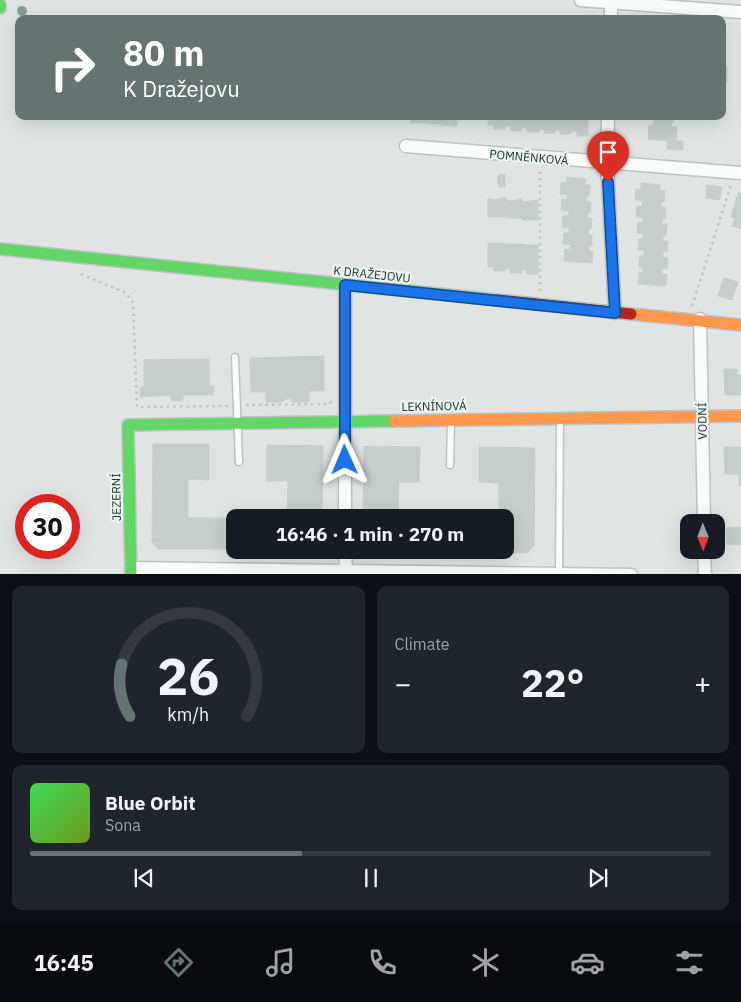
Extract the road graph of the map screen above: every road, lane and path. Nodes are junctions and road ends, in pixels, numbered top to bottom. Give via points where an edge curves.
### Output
1 (581, 0) edge
2 (612, 1) edge
3 (741, 12) edge
4 (611, 15) edge
5 (608, 120) edge
6 (406, 146) dead end
7 (540, 158) junction
8 (607, 164) junction
9 (738, 172) edge
10 (0, 249) edge
11 (78, 272) dead end
12 (345, 285) junction
13 (540, 305) junction
14 (615, 313) junction
15 (696, 316) junction
16 (741, 325) edge
17 (235, 357) dead end
18 (332, 399) dead end
19 (234, 405) dead end
20 (243, 405) dead end
21 (741, 416) edge
22 (702, 418) junction
23 (560, 419) junction
24 (451, 420) junction
25 (344, 421) junction
26 (237, 423) junction
27 (128, 425) joint
28 (239, 462) dead end
29 (450, 465) dead end
30 (345, 509) edge
31 (704, 514) edge
32 (345, 559) edge
33 (704, 559) edge
34 (131, 571) edge
35 (346, 571) junction
36 (464, 573) edge
37 (559, 574) edge
38 (580, 574) edge
39 (631, 574) edge
40 (705, 574) edge

1 - 2 street
2 - 3 street
2 - 4 street
5 - 8 street
6 - 7 street, POMNĚNKOVÁ
7 - 8 street, POMNĚNKOVÁ
7 - 13 path
8 - 9 street, POMNĚNKOVÁ
8 - 14 street
9 - 15 path
10 - 12 street, K DRAŽEJOVU
11 - 19 path via 126,293 133,303 136,407
12 - 13 street, K DRAŽEJOVU
12 - 25 street
13 - 14 street, K DRAŽEJOVU
14 - 15 street, K DRAŽEJOVU
15 - 16 street, K DRAŽEJOVU
15 - 22 street, VODNÍ
17 - 26 lane
18 - 20 path via 330,404
21 - 22 street, LEKNÍNOVÁ
22 - 23 street, LEKNÍNOVÁ
22 - 31 street, VODNÍ
23 - 24 street, LEKNÍNOVÁ
23 - 37 lane
24 - 25 street, LEKNÍNOVÁ
24 - 29 lane
25 - 26 street, LEKNÍNOVÁ
25 - 30 street
26 - 27 street, LEKNÍNOVÁ
26 - 28 lane
27 - 34 street, JEZERNÍ
32 - 35 street
33 - 40 street
34 - 35 street
35 - 36 street
36 - 37 street
37 - 38 street
38 - 39 street

